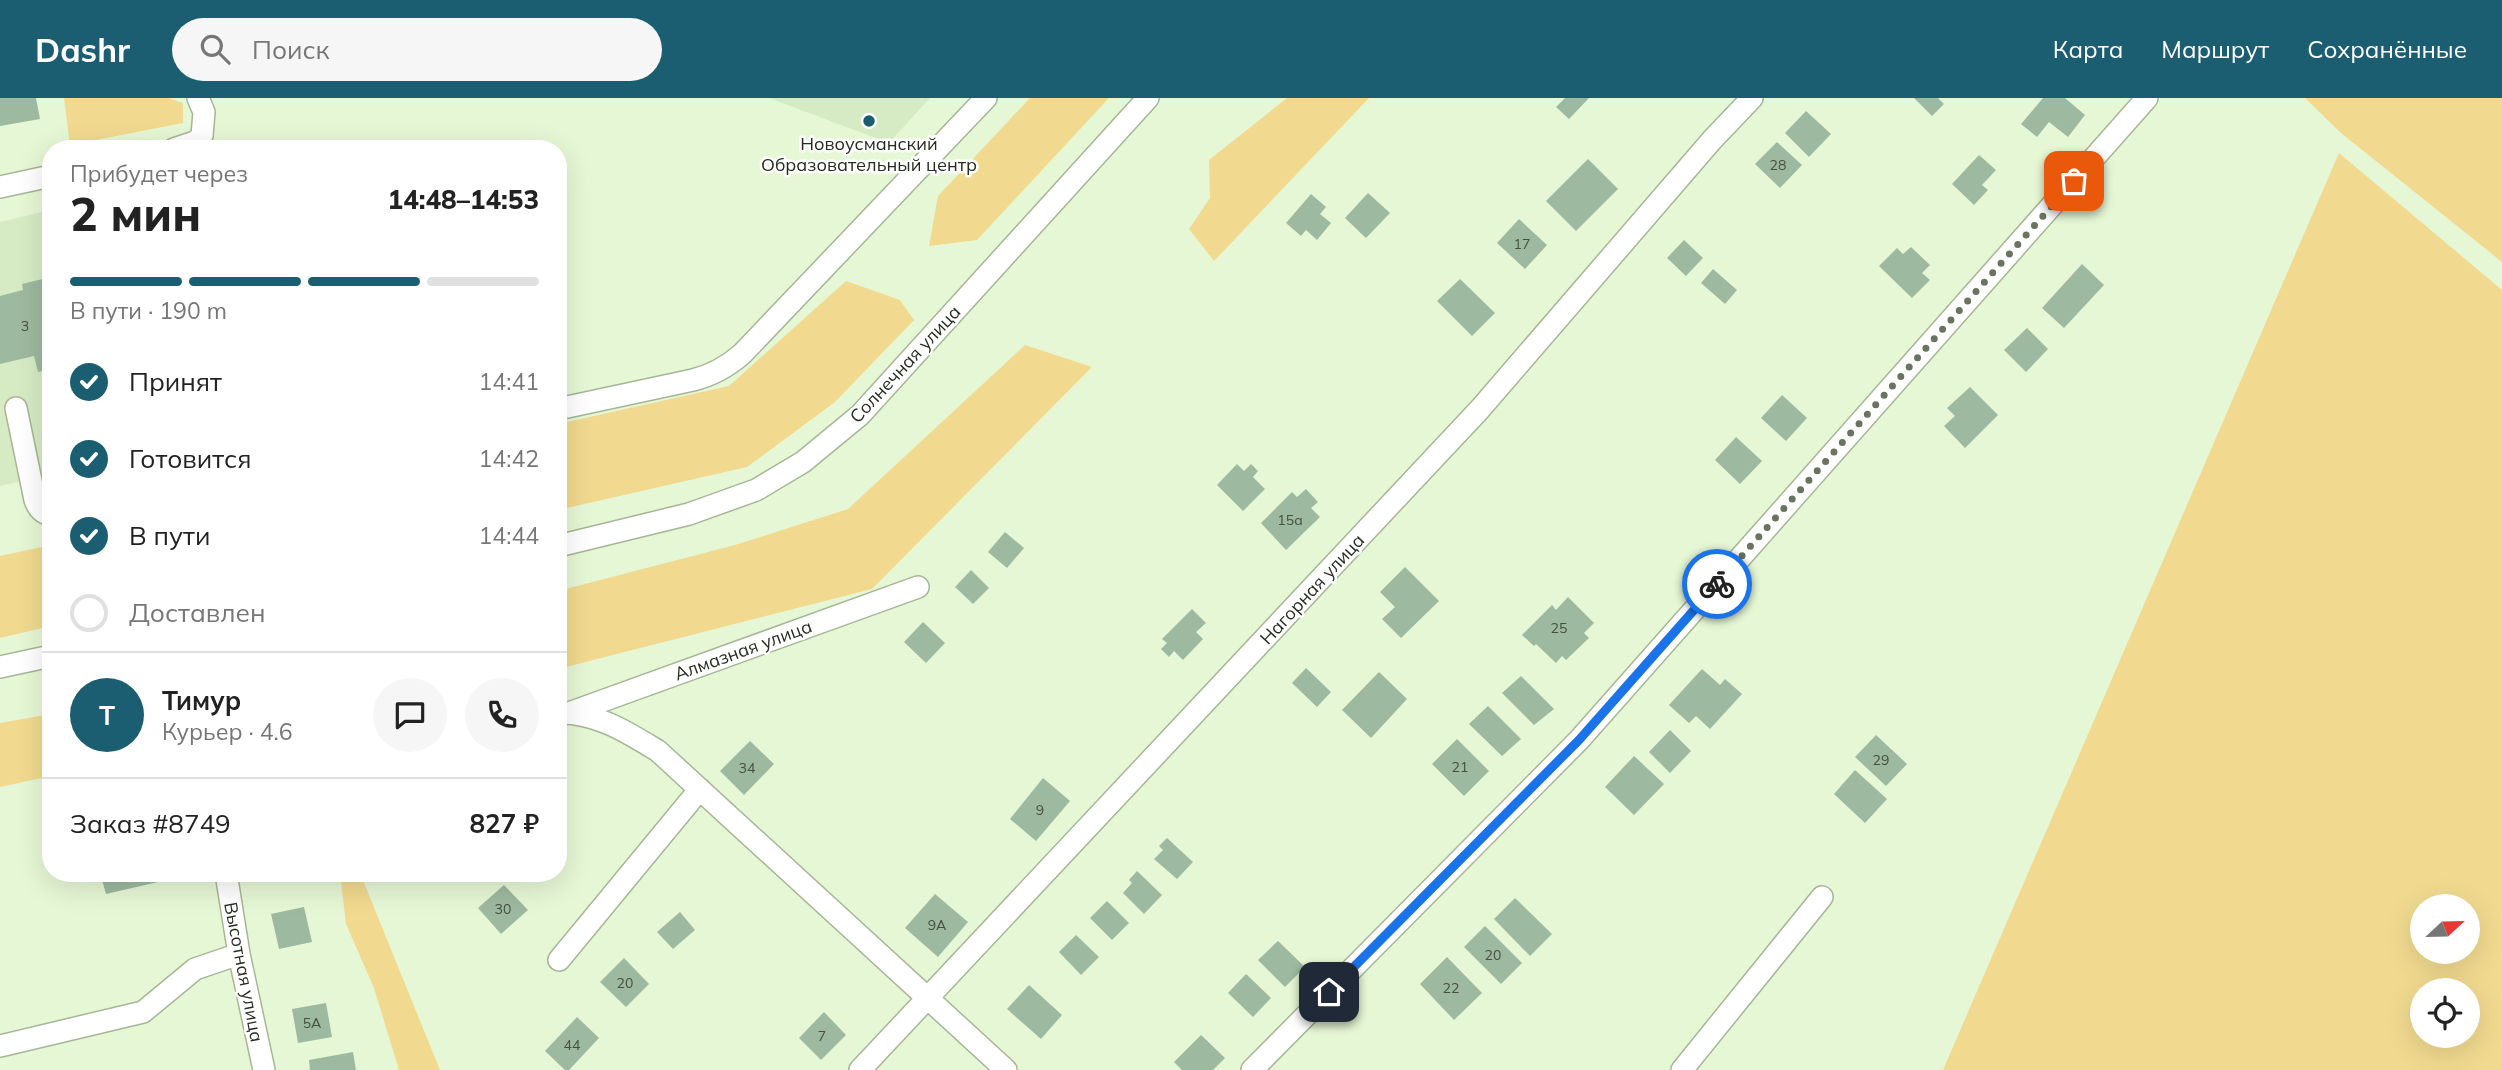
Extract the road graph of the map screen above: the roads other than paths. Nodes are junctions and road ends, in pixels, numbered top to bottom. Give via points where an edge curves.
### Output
1 (198, 98) edge
2 (986, 98) edge
3 (1148, 98) edge
4 (1752, 98) edge
5 (2147, 98) edge
6 (197, 140) edge
7 (42, 178) edge
8 (0, 187) edge
9 (567, 407) edge
10 (16, 408) dead end
11 (42, 510) edge
12 (567, 543) edge
13 (918, 587) dead end
14 (42, 658) edge
15 (0, 667) edge
16 (567, 712) edge
17 (567, 714) edge
18 (700, 789) junction
19 (227, 882) edge
20 (1822, 897) dead end
21 (239, 954) junction
22 (559, 960) dead end
23 (928, 998) junction
24 (0, 1046) edge
25 (264, 1070) edge
26 (860, 1070) edge
27 (1006, 1070) edge
28 (1252, 1070) edge
29 (1682, 1070) edge

1 - 6 street via 204,113 202,136
2 - 9 street via 726,367 693,380
3 - 12 street, Солнечная улица via 860,415 803,462 756,490 689,514
4 - 23 street, Нагорная улица via 1480,409
5 - 28 street via 1579,740
7 - 8 street
10 - 11 street via 35,500
13 - 16 street, Алмазная улица
14 - 15 street
17 - 18 street via 612,723 658,751
18 - 22 street
18 - 23 street
19 - 21 street, Высотная улица
20 - 29 street
21 - 24 street via 195,969 144,1012
21 - 25 street, Высотная улица
23 - 26 street, Нагорная улица
23 - 27 street

